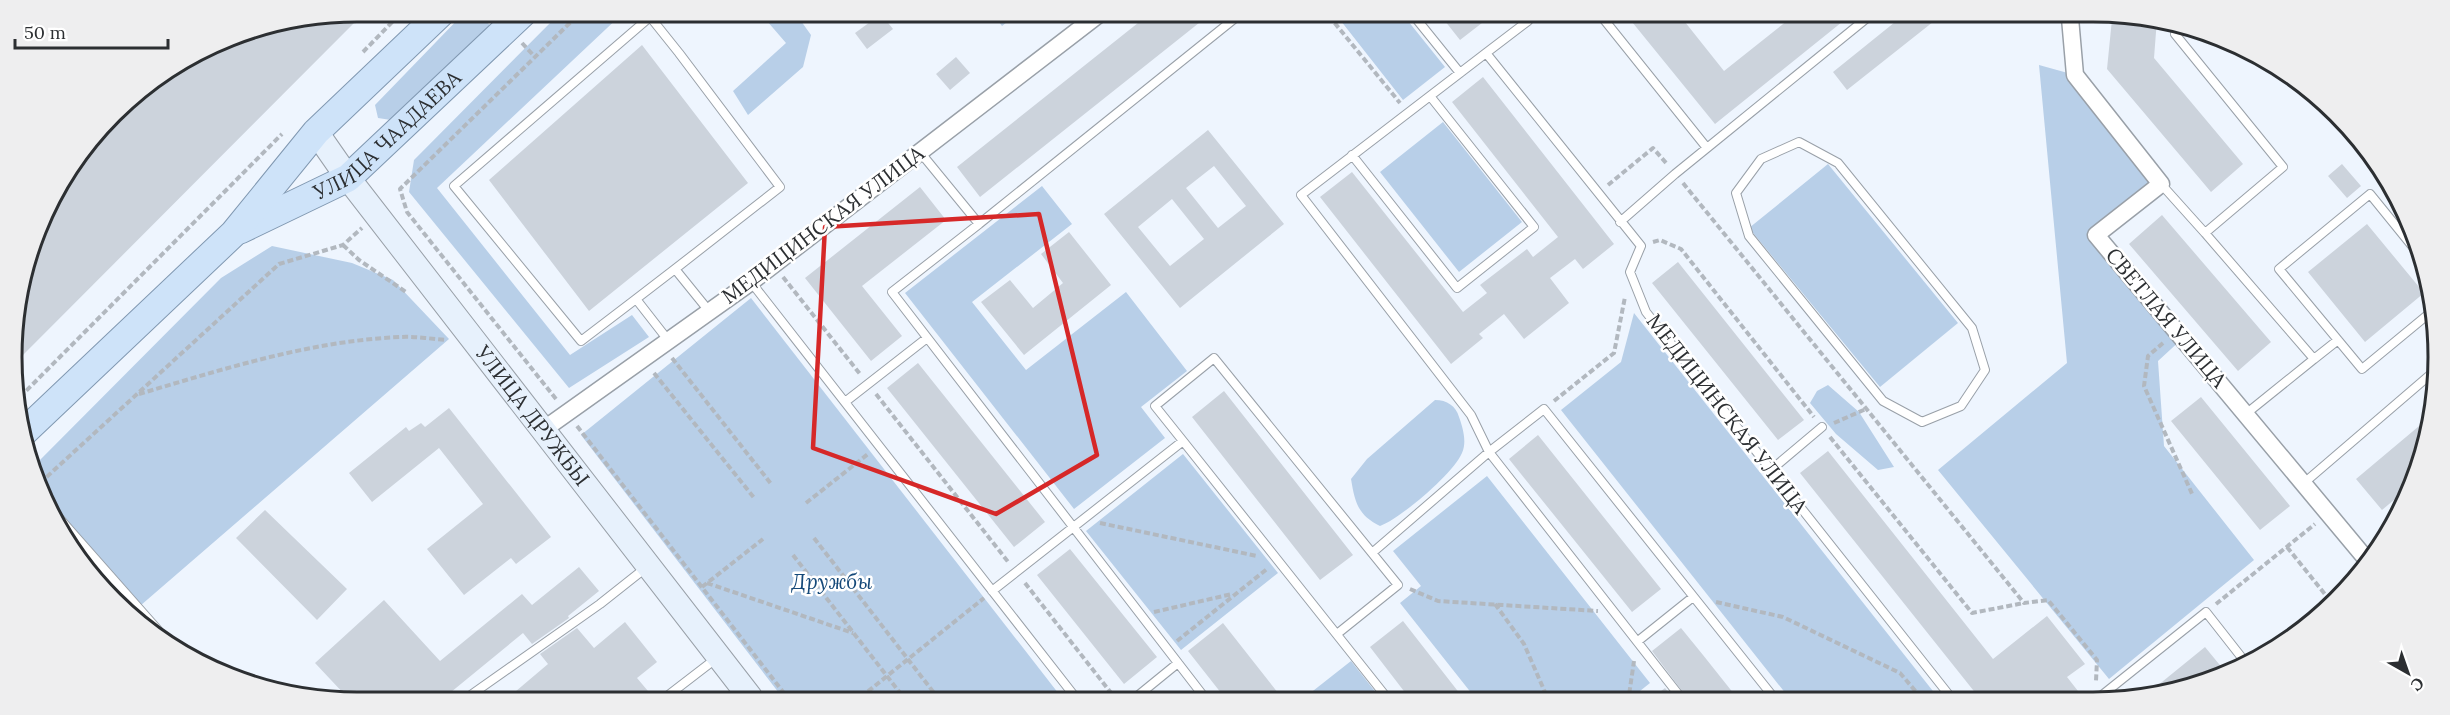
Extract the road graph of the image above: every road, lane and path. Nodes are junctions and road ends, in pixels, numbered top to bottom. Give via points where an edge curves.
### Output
1 (392, 22) edge
2 (432, 22) edge
3 (513, 22) edge
4 (571, 22) edge
5 (640, 22) edge
6 (654, 22) edge
7 (1089, 22) edge
8 (1230, 22) edge
9 (1334, 22) edge
10 (1419, 22) edge
11 (1525, 22) edge
12 (1606, 22) edge
13 (1862, 22) edge
14 (2070, 22) edge
15 (2176, 33) edge
16 (1486, 53) junction
17 (361, 54) dead end
18 (1460, 73) junction
19 (1430, 96) junction
20 (1408, 113) junction
21 (286, 130) dead end
22 (316, 132) junction
23 (1707, 148) junction
24 (920, 152) junction
25 (1352, 155) junction
26 (1675, 174) junction
27 (348, 178) junction
28 (2161, 184) junction
29 (1597, 195) junction
30 (1620, 222) junction
31 (980, 224) junction
32 (234, 233) junction
33 (2205, 233) junction
34 (2405, 237) edge
35 (343, 245) dead end
36 (773, 264) junction
37 (675, 269) junction
38 (1630, 272) junction
39 (751, 282) junction
40 (636, 299) junction
41 (709, 311) junction
42 (2425, 317) edge
43 (2176, 330) junction
44 (927, 338) junction
45 (448, 340) dead end
46 (2338, 340) junction
47 (665, 343) junction
48 (642, 358) junction
49 (2314, 359) junction
50 (2427, 377) edge
51 (868, 384) junction
52 (24, 393) edge
53 (136, 395) junction
54 (1883, 401) joint
55 (845, 402) junction
56 (1544, 408) junction
57 (1866, 409) junction
58 (567, 413) junction
59 (2247, 413) junction
60 (30, 427) edge
61 (1822, 428) joint
62 (543, 430) junction
63 (1183, 441) junction
64 (878, 446) junction
65 (1489, 452) junction
66 (1771, 470) junction
67 (45, 478) edge
68 (2304, 483) junction
69 (772, 485) dead end
70 (2193, 496) dead end
71 (755, 499) dead end
72 (806, 503) dead end
73 (2329, 513) junction
74 (1081, 519) junction
75 (1072, 526) junction
76 (71, 532) edge
77 (814, 538) dead end
78 (763, 539) dead end
79 (2287, 547) junction
80 (1371, 553) junction
81 (793, 555) dead end
82 (2363, 555) edge
83 (1278, 560) junction
84 (648, 566) junction
85 (1016, 572) junction
86 (707, 584) junction
87 (1398, 585) junction
88 (702, 587) junction
89 (992, 591) junction
90 (1236, 594) junction
91 (2327, 596) edge
92 (1693, 597) junction
93 (1494, 603) junction
94 (1614, 612) junction
95 (2206, 612) junction
96 (1141, 615) junction
97 (146, 616) edge
98 (854, 633) junction
99 (1337, 634) junction
100 (1638, 641) junction
101 (1167, 648) junction
102 (718, 656) junction
103 (2242, 658) edge
104 (909, 660) junction
105 (1178, 663) junction
106 (887, 676) junction
107 (2095, 690) dead end
108 (475, 692) edge
109 (672, 692) edge
110 (746, 692) edge
111 (783, 692) edge
112 (868, 692) edge
113 (899, 692) edge
114 (933, 692) edge
115 (1071, 692) edge
116 (1110, 692) edge
117 (1142, 692) edge
118 (1200, 692) edge
119 (1383, 692) edge
120 (1545, 692) edge
121 (1630, 692) edge
122 (1677, 692) edge
123 (1769, 692) edge
124 (1916, 692) edge
125 (1947, 692) edge
126 (2106, 692) edge

1 - 17 path
2 - 22 main road, УЛИЦА ЧААДАЕВА
3 - 27 main road, УЛИЦА ЧААДАЕВА
4 - 58 path via 400,189 407,212
5 - 40 lane via 454,186 581,341
6 - 37 lane via 780,187
7 - 24 street, МЕДИЦИНСКАЯ УЛИЦА
8 - 31 lane
9 - 20 path
10 - 18 lane
11 - 16 lane
12 - 23 lane
13 - 23 lane
14 - 28 street via 2075,75
15 - 33 lane via 2283,166
16 - 18 lane
16 - 29 lane
18 - 19 lane
19 - 20 lane
19 - 25 lane via 1534,227 1457,288
20 - 25 lane
21 - 52 path
22 - 27 main road, УЛИЦА ДРУЖБЫ
22 - 32 main road, УЛИЦА ЧААДАЕВА
23 - 26 lane
24 - 31 lane
24 - 36 street, МЕДИЦИНСКАЯ УЛИЦА
25 - 65 lane via 1301,195 1471,415
26 - 29 path via 1653,148
26 - 30 lane
26 - 57 path
27 - 32 main road, УЛИЦА ЧААДАЕВА
27 - 62 main road, УЛИЦА ДРУЖБЫ
28 - 33 lane
28 - 43 street, СВЕТЛАЯ УЛИЦА via 2096,235
29 - 30 lane
30 - 38 lane via 1641,246
31 - 44 lane via 892,292
32 - 60 main road, УЛИЦА ЧААДАЕВА
33 - 49 lane
34 - 46 lane via 2370,194 2279,269
35 - 53 path via 279,264
36 - 39 street, МЕДИЦИНСКАЯ УЛИЦА
36 - 51 path
37 - 40 lane
37 - 41 lane
38 - 56 path via 1614,353
38 - 66 lane, МЕДИЦИНСКАЯ УЛИЦА via 1646,312
39 - 41 street, МЕДИЦИНСКАЯ УЛИЦА
39 - 55 lane
40 - 47 lane
41 - 47 street, МЕДИЦИНСКАЯ УЛИЦА
42 - 46 lane via 2362,369
43 - 59 street, СВЕТЛАЯ УЛИЦА
43 - 70 path via 2148,356 2144,386
44 - 51 lane
44 - 75 lane
45 - 53 path via 401,336 260,358
46 - 49 lane
47 - 48 street, МЕДИЦИНСКАЯ УЛИЦА
47 - 69 path
48 - 58 street, МЕДИЦИНСКАЯ УЛИЦА
48 - 71 path
49 - 59 lane
50 - 68 lane
51 - 55 lane
51 - 85 path
53 - 67 path
54 - 54 lane via 1922,422 1961,406 1985,370 1972,328 1838,163 1799,142 1761,159 1736,194 1749,236
55 - 64 lane
56 - 65 lane
56 - 92 lane
57 - 61 path
57 - 107 path via 2024,603 2048,600 2097,660
58 - 62 street, МЕДИЦИНСКАЯ УЛИЦА
58 - 88 path
59 - 68 street, СВЕТЛАЯ УЛИЦА
61 - 66 lane
62 - 84 main road, УЛИЦА ДРУЖБЫ
63 - 74 lane
63 - 80 lane via 1155,406 1214,358
63 - 83 lane
64 - 72 path
64 - 89 lane
65 - 80 lane
65 - 94 lane
66 - 125 lane, МЕДИЦИНСКАЯ УЛИЦА
68 - 73 street, СВЕТЛАЯ УЛИЦА
73 - 79 path
73 - 82 street, СВЕТЛАЯ УЛИЦА
74 - 75 lane
74 - 83 path
75 - 85 lane
75 - 96 lane
76 - 97 lane
77 - 104 path
78 - 86 path
79 - 91 path
79 - 95 path
80 - 87 lane
81 - 98 path
83 - 90 path
83 - 99 lane
84 - 102 main road, УЛИЦА ДРУЖБЫ
84 - 108 lane
85 - 89 lane
85 - 116 path
86 - 88 path
86 - 98 path
87 - 93 path via 1438,600
87 - 99 lane
88 - 111 path
89 - 104 path
89 - 115 lane
90 - 96 path
90 - 101 path
92 - 100 lane
92 - 123 lane
92 - 124 path via 1783,617 1900,673
93 - 94 path
93 - 120 path via 1524,644
94 - 100 lane
95 - 103 lane
95 - 126 lane
96 - 101 lane
98 - 106 path
99 - 119 lane
100 - 121 path
100 - 122 lane
101 - 105 lane
102 - 109 lane
102 - 110 main road, УЛИЦА ДРУЖБЫ
104 - 106 path
104 - 114 path
105 - 117 lane
105 - 118 lane
106 - 112 path
106 - 113 path

